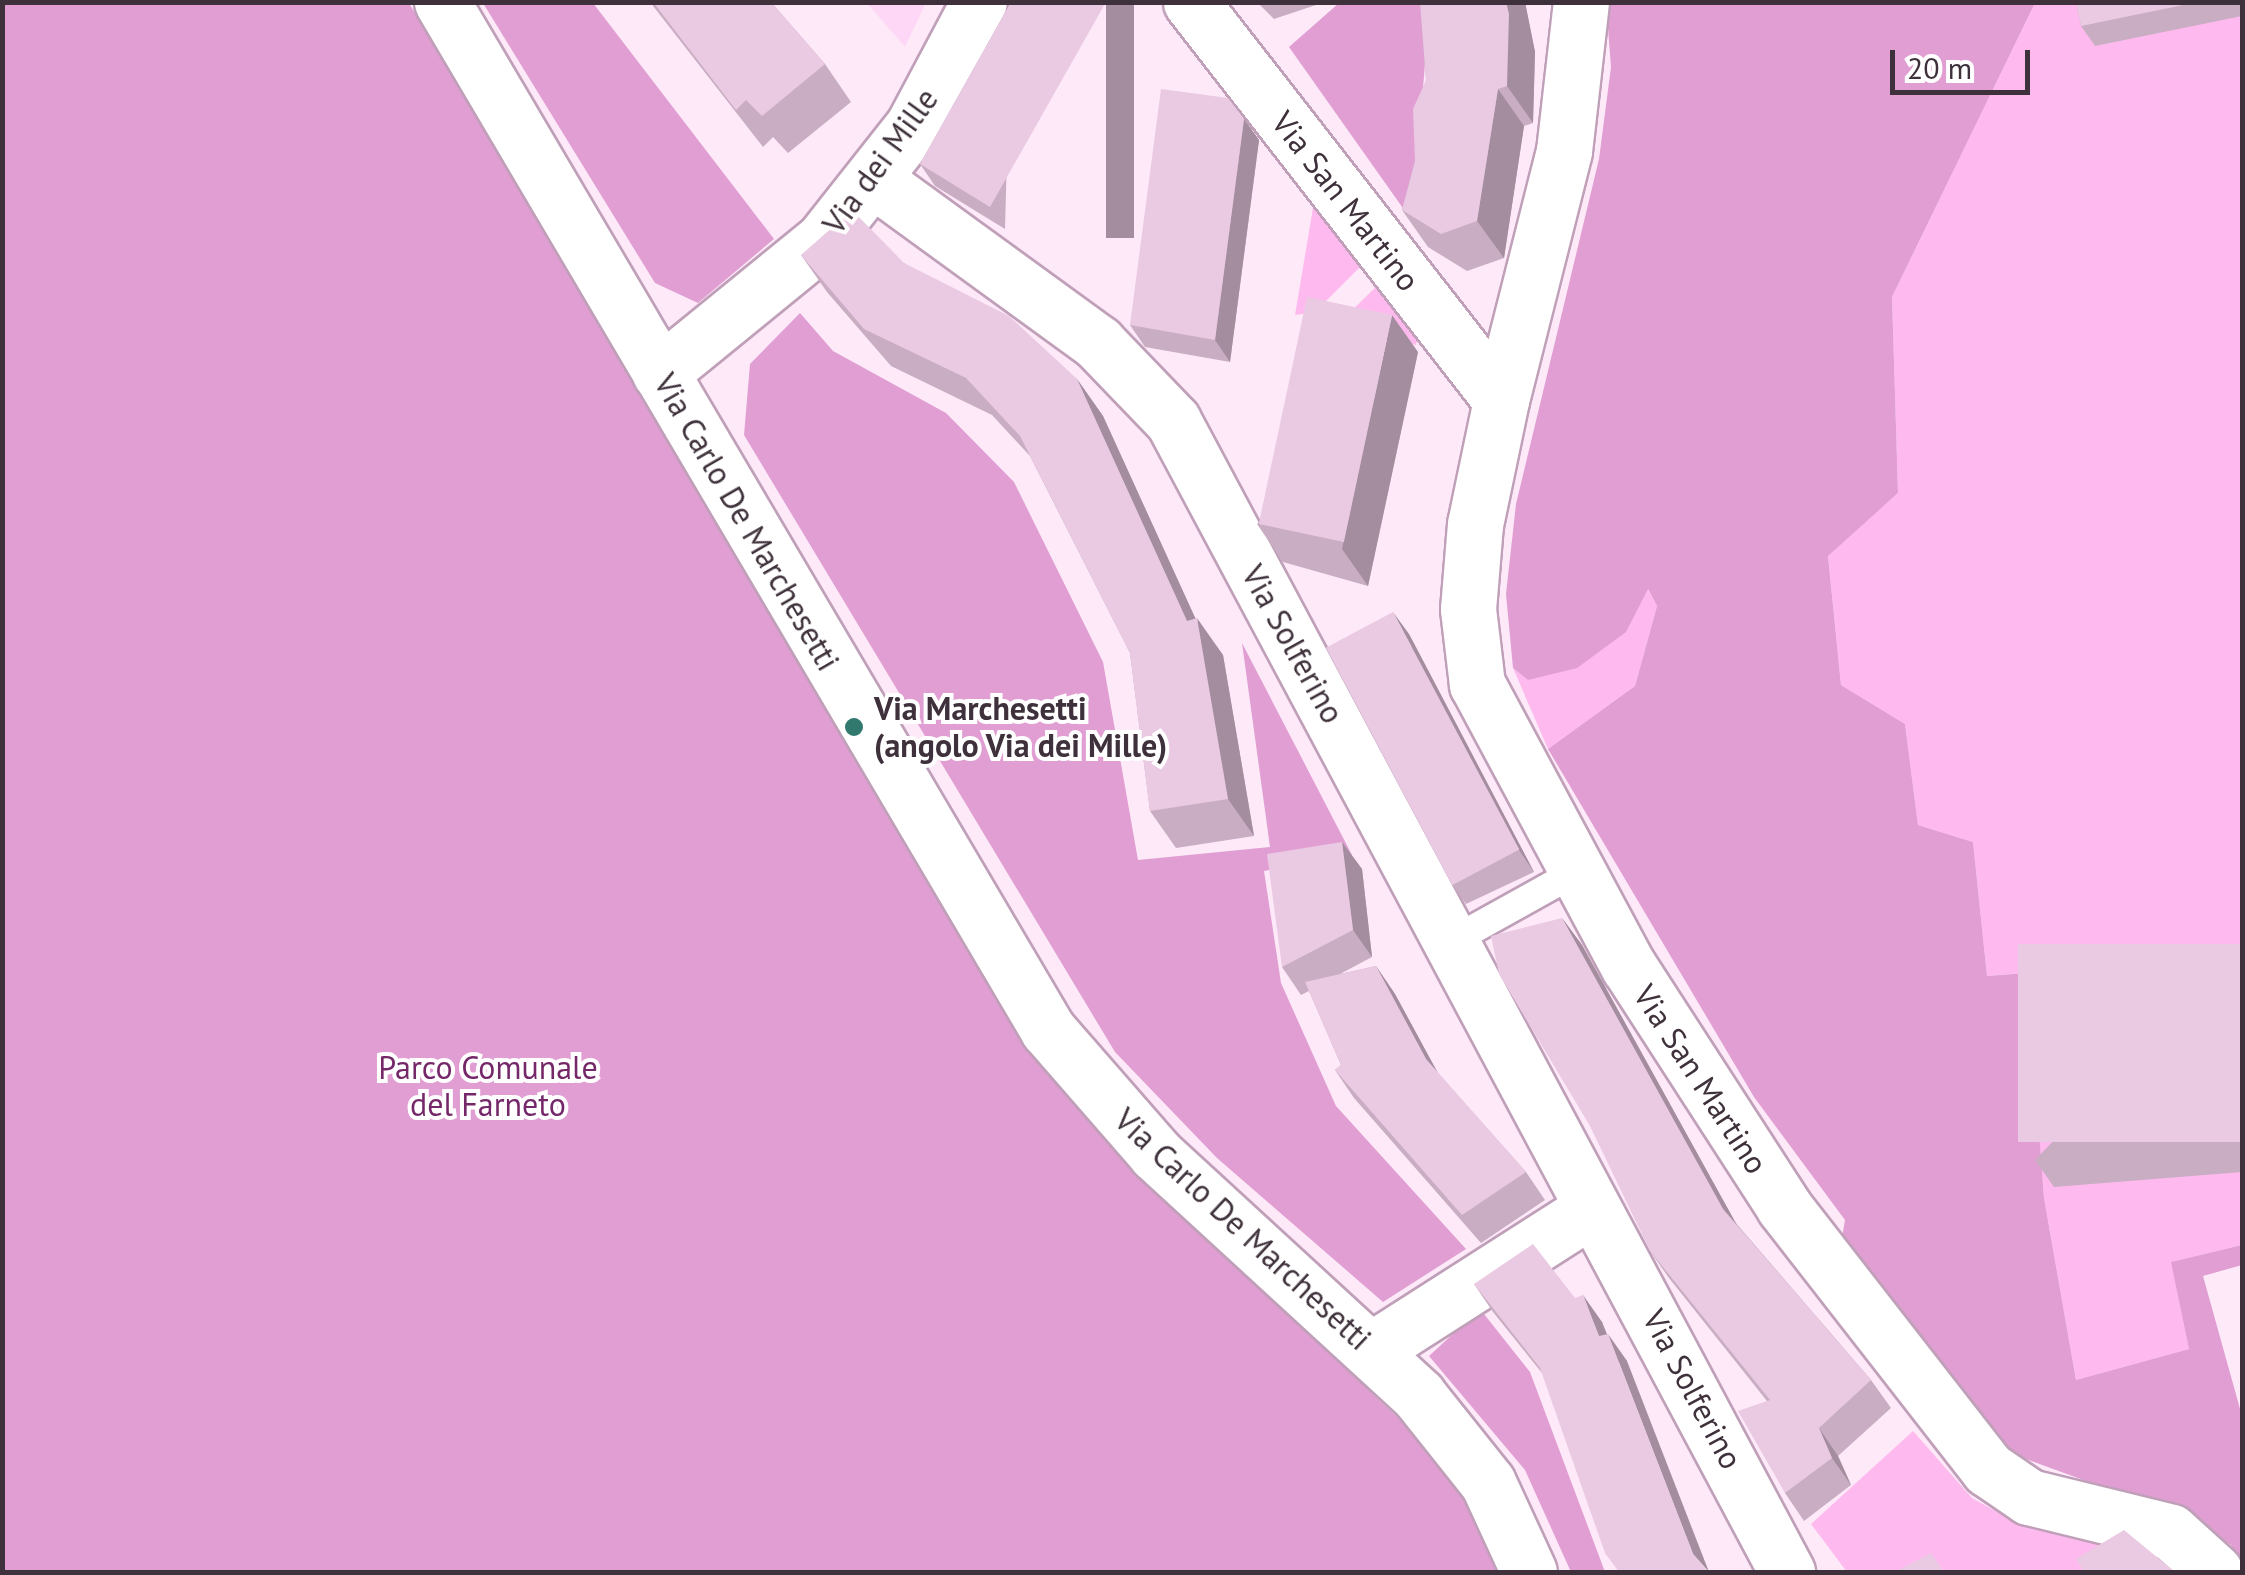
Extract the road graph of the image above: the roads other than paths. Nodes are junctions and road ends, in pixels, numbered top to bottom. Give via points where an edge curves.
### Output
1 (442, 2) edge
2 (978, 2) edge
3 (1191, 2) edge
4 (1580, 2) edge
5 (874, 180) junction
6 (660, 373) junction
7 (1501, 400) junction
8 (1576, 872) junction
9 (1452, 941) junction
10 (1592, 1208) junction
11 (1373, 1349) junction
12 (1529, 1572) edge
13 (1787, 1572) edge
14 (2215, 1572) edge

1 - 6 street, Via Carlo De Marchesetti
2 - 5 street, Via dei Mille
3 - 7 street, Via San Martino
4 - 7 street, Via San Martino via 1564,151
5 - 6 street, Via dei Mille via 739,317
5 - 9 street, Via Solferino via 1040,297 1157,399
6 - 11 street, Via Carlo De Marchesetti via 1048,1030 1156,1154
7 - 8 street, Via San Martino via 1475,524 1470,644 1493,721
8 - 9 lane
8 - 14 street, Via San Martino via 1784,1207 1988,1469 2030,1496 2172,1532
9 - 10 street, Via Solferino
10 - 11 street
10 - 13 street, Via Solferino
11 - 12 street, Via Carlo De Marchesetti via 1488,1483

